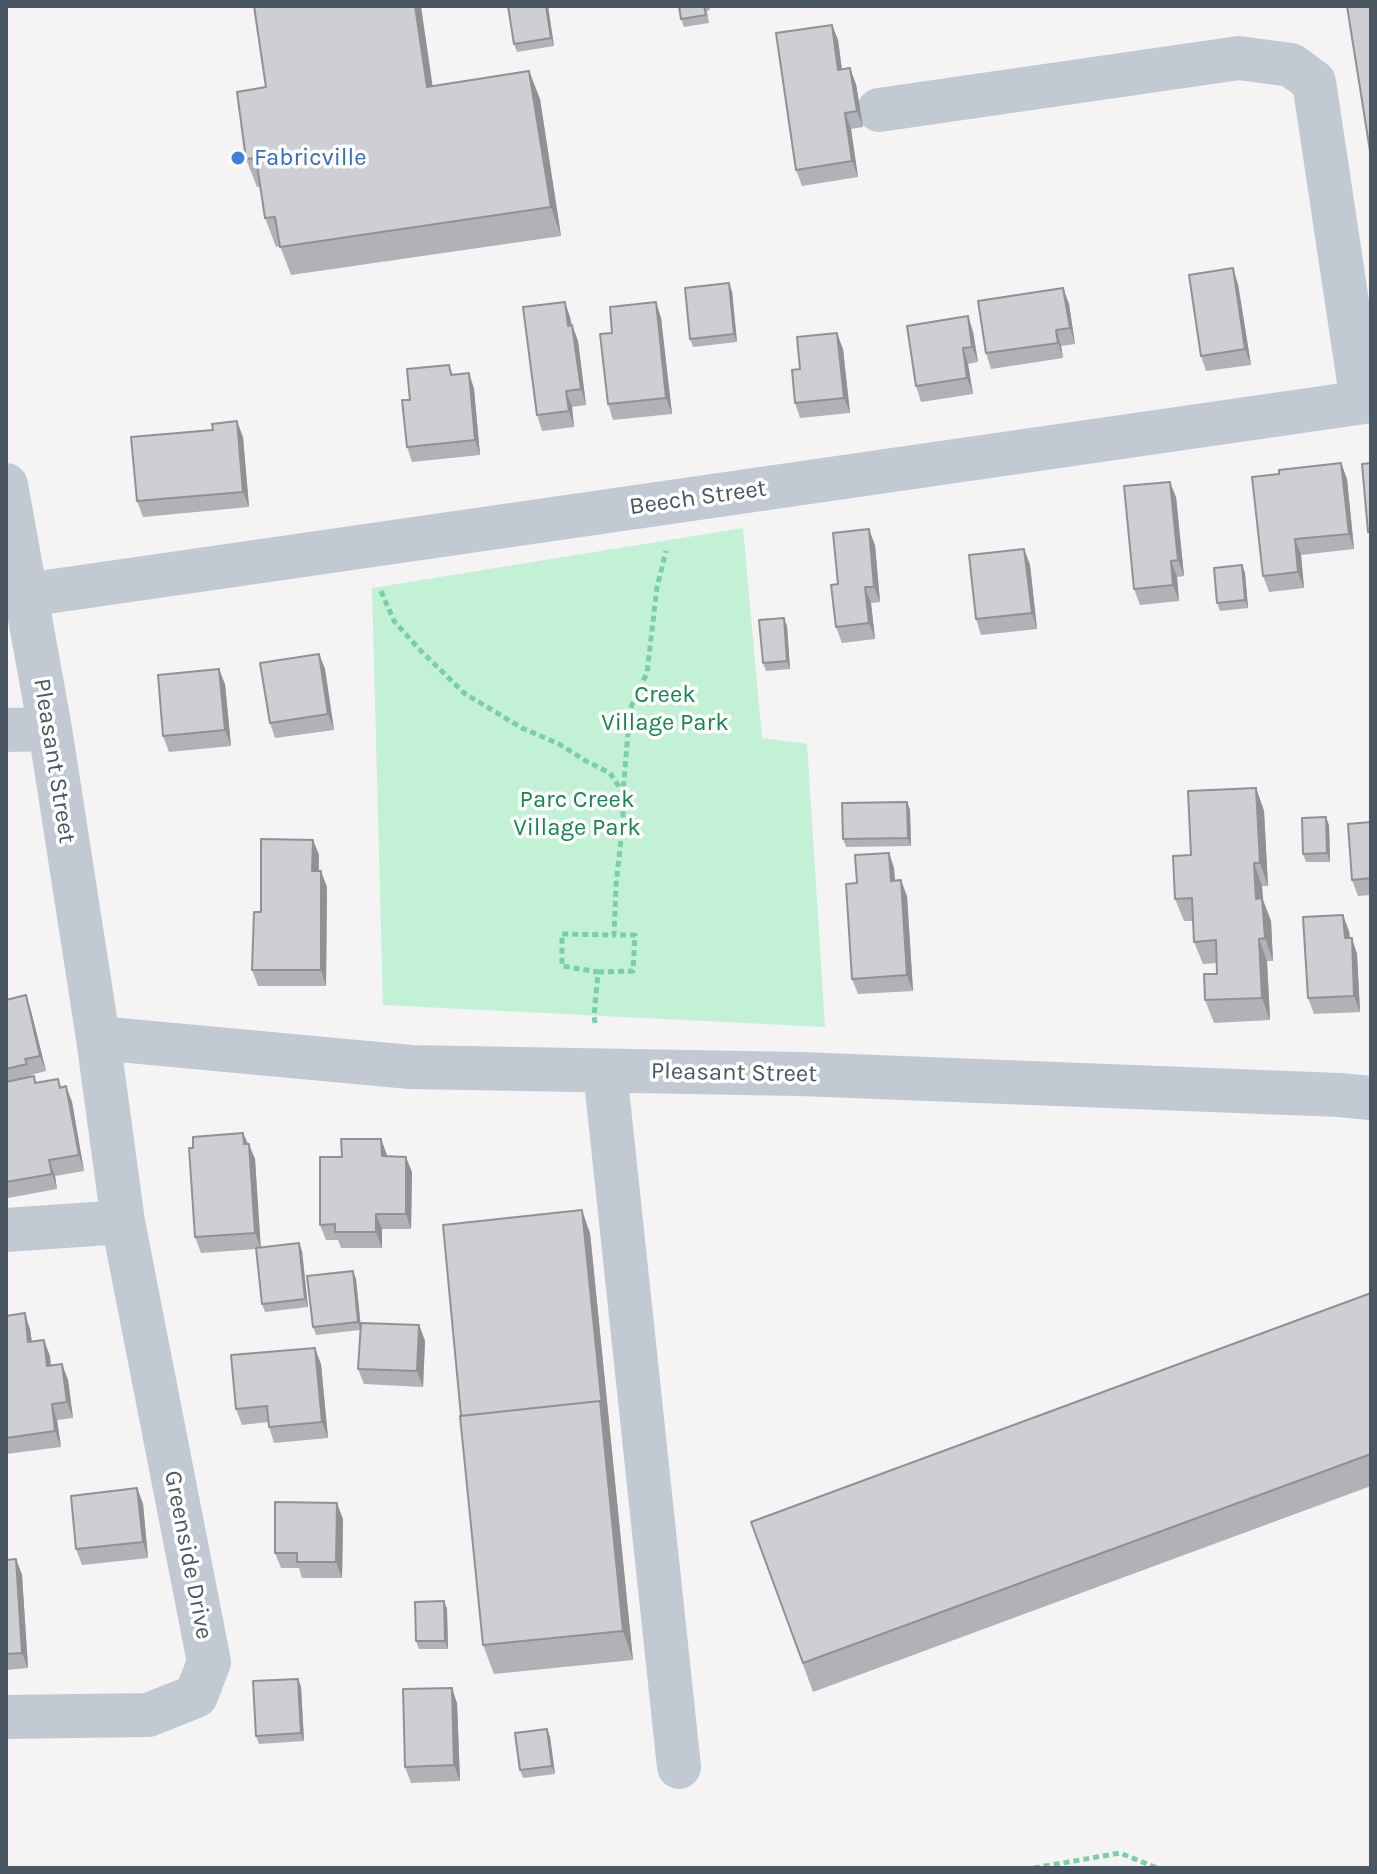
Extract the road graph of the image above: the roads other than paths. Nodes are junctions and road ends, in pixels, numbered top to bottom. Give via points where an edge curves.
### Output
1 (879, 110) dead end
2 (1367, 402) edge
3 (6, 485) edge
4 (26, 595) junction
5 (50, 729) junction
6 (6, 730) edge
7 (98, 1038) junction
8 (605, 1071) junction
9 (1371, 1098) edge
10 (123, 1222) junction
11 (6, 1230) edge
12 (6, 1717) edge
13 (679, 1767) dead end

1 - 2 street via 1239,58 1291,65 1314,82
2 - 4 street, Beech Street
3 - 4 street, Pleasant Street
4 - 5 street, Pleasant Street
5 - 6 street
5 - 7 street, Pleasant Street
7 - 8 street, Pleasant Street via 410,1067
7 - 10 street, Pleasant Street
8 - 9 street, Pleasant Street
8 - 13 street
10 - 11 street
10 - 12 street, Greenside Drive via 209,1662 196,1696 148,1715

